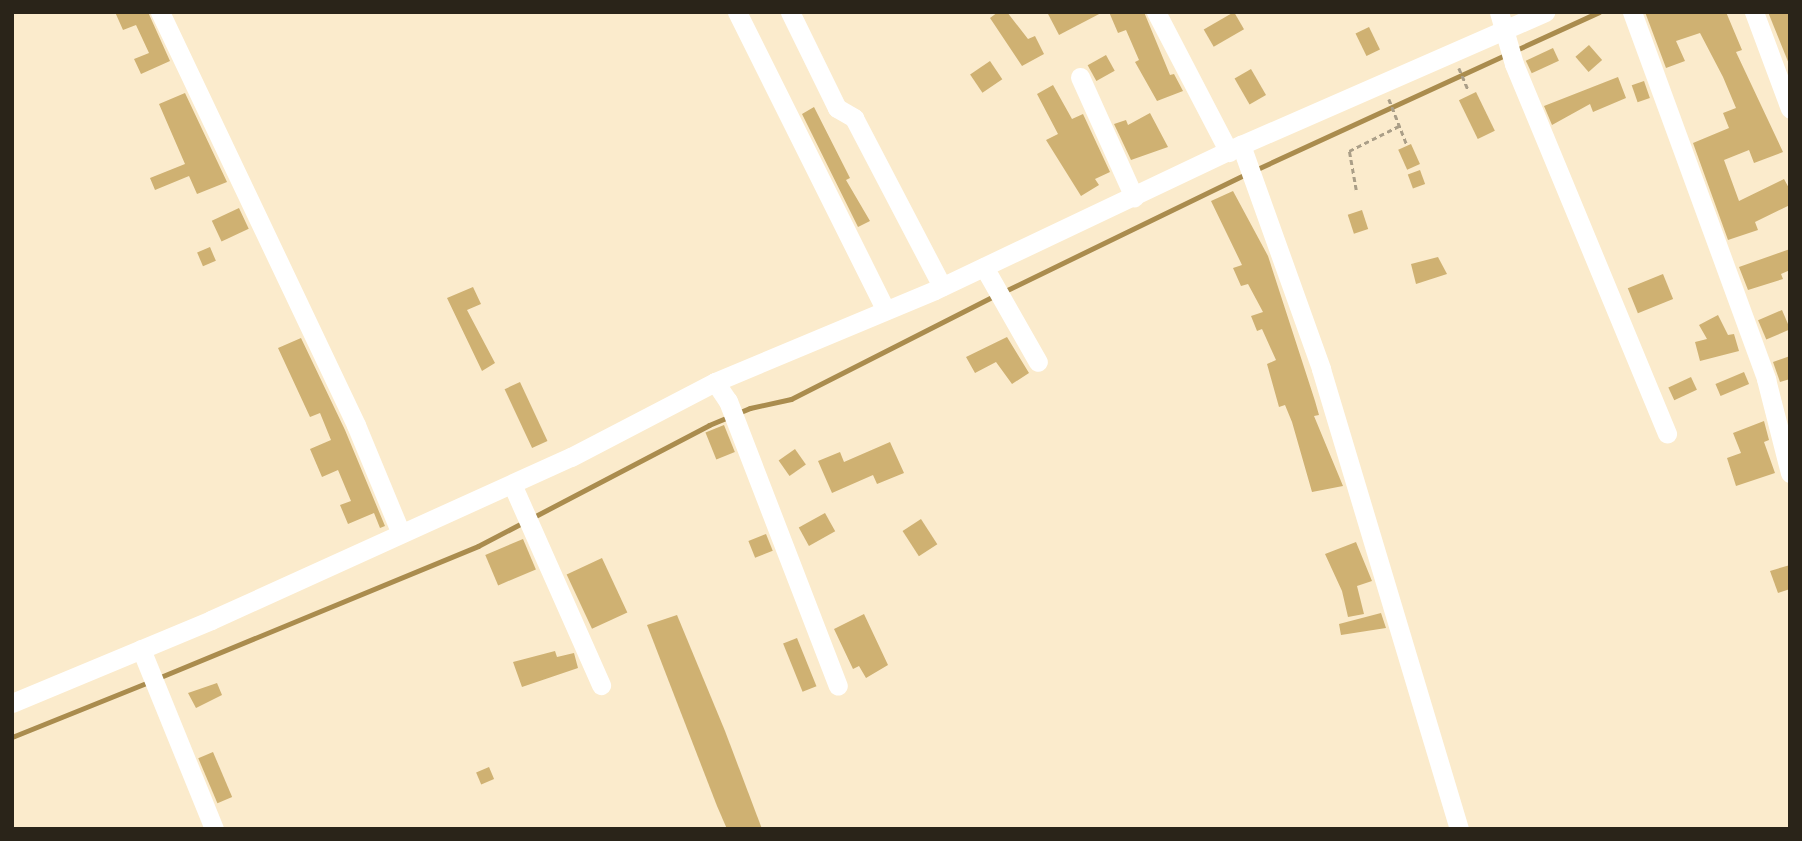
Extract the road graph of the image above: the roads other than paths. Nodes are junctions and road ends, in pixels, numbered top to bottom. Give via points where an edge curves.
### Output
1 (159, 12) edge
2 (737, 12) edge
3 (790, 12) edge
4 (1156, 12) edge
5 (1545, 12) edge
6 (1632, 12) edge
7 (1754, 12) edge
8 (1503, 28) edge
9 (1080, 77) dead end
10 (1790, 109) edge
11 (1242, 160) junction
12 (1133, 197) junction
13 (984, 267) junction
14 (942, 286) junction
15 (886, 309) junction
16 (1038, 362) dead end
17 (715, 382) junction
18 (1667, 433) dead end
19 (1790, 473) edge
20 (512, 484) junction
21 (400, 531) junction
22 (141, 649) junction
23 (601, 685) dead end
24 (838, 686) dead end
25 (12, 703) edge
26 (214, 829) edge
27 (1459, 829) edge

1 - 21 street via 356,425
2 - 15 street
3 - 14 street via 837,108 854,118
4 - 11 street
5 - 8 street
6 - 19 street via 1766,379
7 - 10 street
8 - 11 street
8 - 18 street
9 - 12 street
11 - 12 street
11 - 27 street via 1321,369
12 - 13 street
13 - 14 street
13 - 16 street
14 - 15 street
15 - 17 street
17 - 20 street
17 - 24 street via 728,401
20 - 21 street
20 - 23 street
21 - 22 street
22 - 25 street
22 - 26 street

